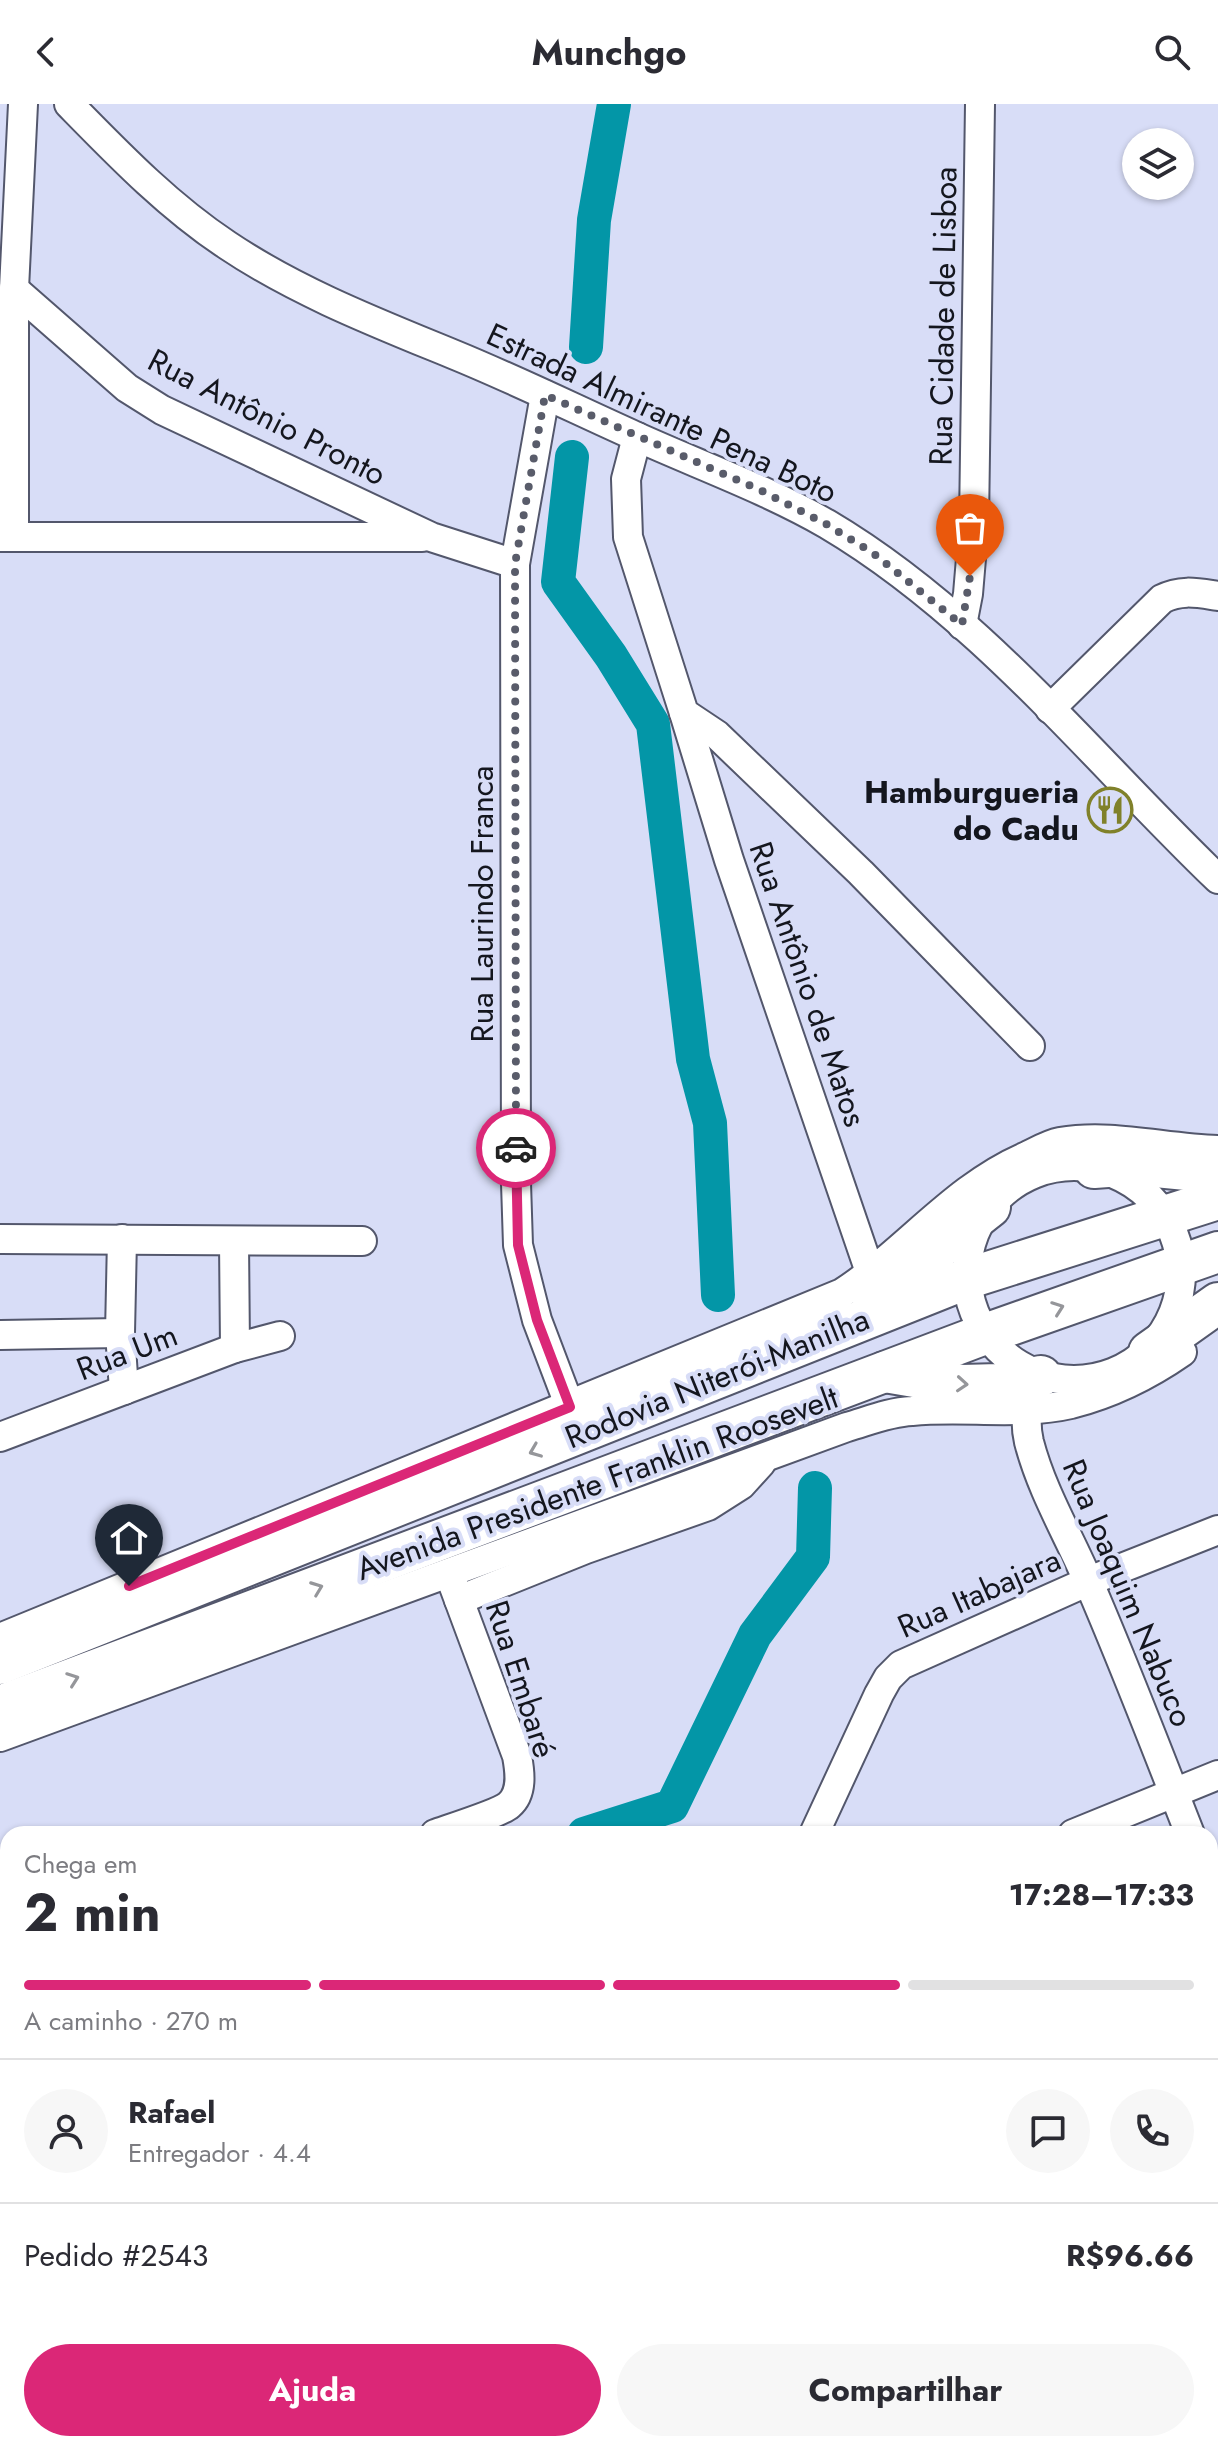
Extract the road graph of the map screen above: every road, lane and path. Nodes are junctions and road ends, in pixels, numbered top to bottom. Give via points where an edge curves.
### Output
1 (23, 104) edge
2 (69, 104) edge
3 (980, 104) edge
4 (14, 289) junction
5 (545, 395) junction
6 (637, 437) junction
7 (7, 537) edge
8 (431, 537) junction
9 (515, 564) junction
10 (1218, 596) edge
11 (962, 625) junction
12 (1050, 709) junction
13 (684, 713) junction
14 (1218, 879) edge
15 (1030, 1046) dead end
16 (1218, 1150) edge
17 (1070, 1159) junction
18 (1218, 1173) edge
19 (1218, 1199) edge
20 (990, 1207) junction
21 (1165, 1215) junction
22 (0, 1239) edge
23 (122, 1239) junction
24 (362, 1241) dead end
25 (234, 1242) junction
26 (1200, 1258) edge
27 (871, 1275) junction
28 (966, 1279) junction
29 (1218, 1303) edge
30 (1218, 1327) edge
31 (841, 1328) junction
32 (120, 1333) junction
33 (985, 1334) junction
34 (0, 1335) edge
35 (280, 1336) dead end
36 (235, 1348) junction
37 (1149, 1352) junction
38 (885, 1372) junction
39 (124, 1390) junction
40 (1034, 1393) junction
41 (570, 1407) junction
42 (0, 1437) edge
43 (768, 1456) junction
44 (1218, 1530) edge
45 (449, 1573) junction
46 (1089, 1581) junction
47 (459, 1600) junction
48 (0, 1638) edge
49 (0, 1664) edge
50 (0, 1706) edge
51 (0, 1737) edge
52 (1218, 1775) edge
53 (1174, 1793) junction
54 (456, 1826) edge
55 (818, 1826) edge
56 (1093, 1826) edge
57 (1187, 1826) edge

1 - 4 street
2 - 5 street, Estrada Almirante Pena Boto via 181,211 226,245 362,317
3 - 11 street, Rua Cidade de Lisboa via 974,523
4 - 7 street
4 - 8 street, Rua Antônio Pronto via 127,388 162,410
5 - 6 street, Estrada Almirante Pena Boto
5 - 9 street, Rua Laurindo Franca
6 - 11 street, Estrada Almirante Pena Boto via 826,524 873,553
6 - 13 street, Rua Antônio de Matos via 626,479 628,537
7 - 8 street
8 - 9 street, Rua Antônio Pronto
9 - 41 street, Rua Laurindo Franca via 518,1245 537,1320
10 - 12 street via 1174,593 1162,599
11 - 12 street, Estrada Almirante Pena Boto
12 - 14 street, Estrada Almirante Pena Boto
13 - 15 street via 717,735 839,851
13 - 27 street, Rua Antônio de Matos
16 - 17 street via 1131,1141
17 - 18 highway
17 - 20 street via 1019,1181
17 - 21 street via 1134,1184
17 - 27 street via 1015,1161 976,1183
19 - 21 highway, Rodovia Niterói-Manilha
20 - 28 street via 972,1241
20 - 31 highway
21 - 26 street via 1177,1242
21 - 28 highway, Rodovia Niterói-Manilha
22 - 23 street
23 - 25 street
23 - 32 street
24 - 25 street
25 - 36 street
33 -> 26 highway, Rodovia Niterói-Manilha
26 - 37 street via 1168,1328
27 - 41 street via 802,1312
28 - 31 highway, Rodovia Niterói-Manilha
28 - 33 street
29 - 37 highway
30 - 40 street, Avenida Presidente Franklin Roosevelt via 1124,1385 1069,1404
31 -> 49 highway, Rodovia Niterói-Manilha
32 - 34 street
32 - 39 street
33 - 38 highway, Rodovia Niterói-Manilha
33 - 40 street
35 - 36 street, Rua Um
36 - 39 street, Rua Um
37 - 40 street via 1123,1370 1092,1380 1059,1380
38 -> 40 highway via 962,1385 999,1384
50 -> 38 highway, Rodovia Niterói-Manilha
39 - 42 street, Rua Um
40 - 43 street, Avenida Presidente Franklin Roosevelt via 882,1416
40 - 46 street, Rua Joaquim Nabuco via 1029,1441
41 - 48 street
43 - 45 street, Avenida Presidente Franklin Roosevelt
43 - 47 street via 741,1485 708,1506
44 - 46 street, Rua Itabajara
45 - 47 street, Rua Embaré
45 - 51 street, Avenida Presidente Franklin Roosevelt
46 - 53 street, Rua Joaquim Nabuco
46 - 55 street, Rua Itabajara via 901,1665 879,1694
47 - 54 street, Rua Embaré via 520,1773 508,1806
52 - 53 street
53 - 56 street
53 - 57 street, Rua Joaquim Nabuco

